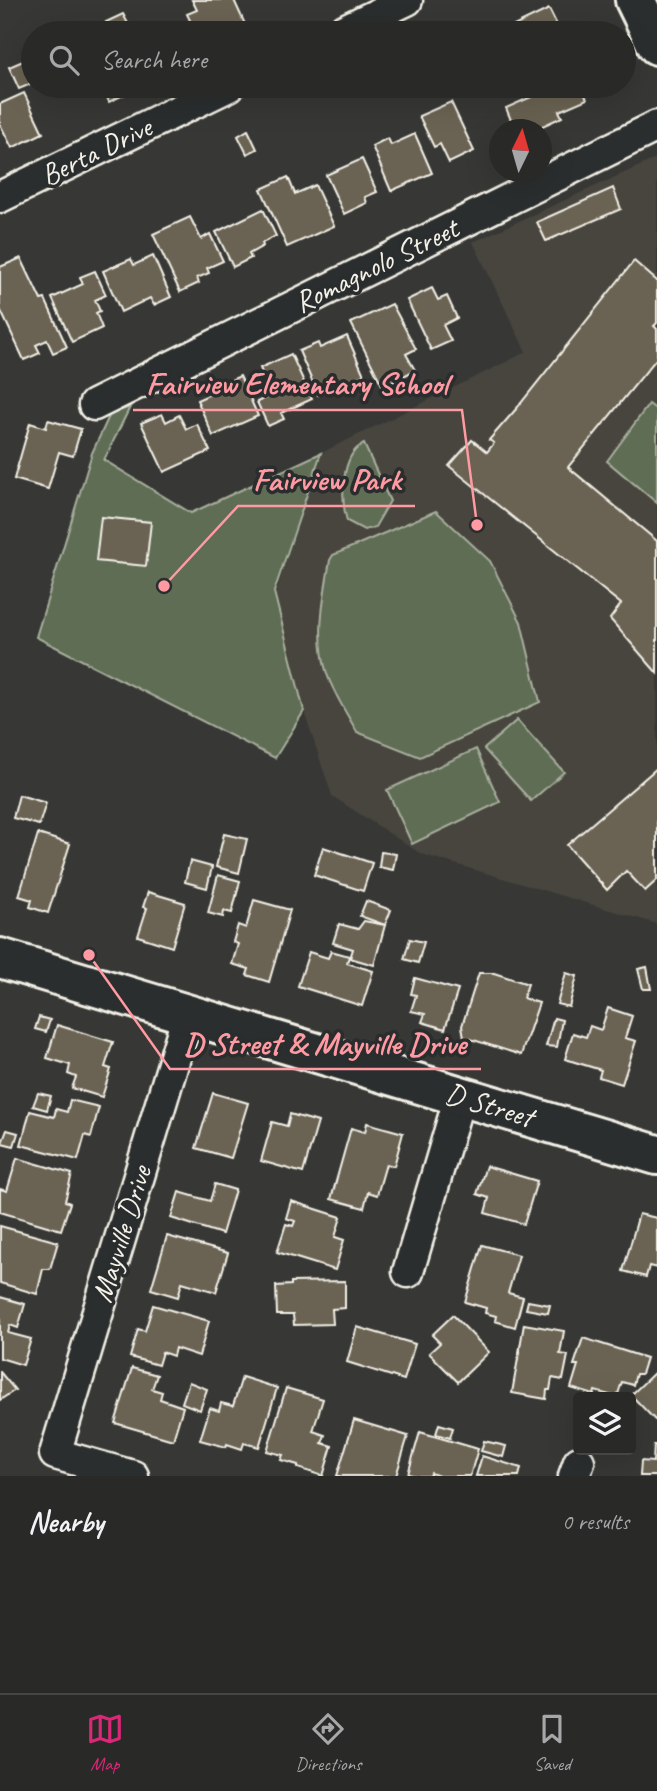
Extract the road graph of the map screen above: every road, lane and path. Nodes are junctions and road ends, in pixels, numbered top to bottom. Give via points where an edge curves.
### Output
1 (407, 0) edge
2 (635, 0) edge
3 (363, 21) edge
4 (657, 45) edge
5 (204, 98) edge
6 (657, 126) edge
7 (0, 197) edge
8 (94, 405) dead end
9 (0, 958) edge
10 (187, 1014) junction
11 (460, 1096) junction
12 (657, 1155) edge
13 (408, 1272) dead end
14 (133, 1476) edge

1 - 3 street
2 - 4 main road
5 - 7 street, Berta Drive
6 - 8 street, Romagnolo Street
9 - 10 main road, D Street
10 - 11 main road, D Street
10 - 14 street, Mayville Drive via 55,1454
11 - 12 main road, D Street
11 - 13 street

